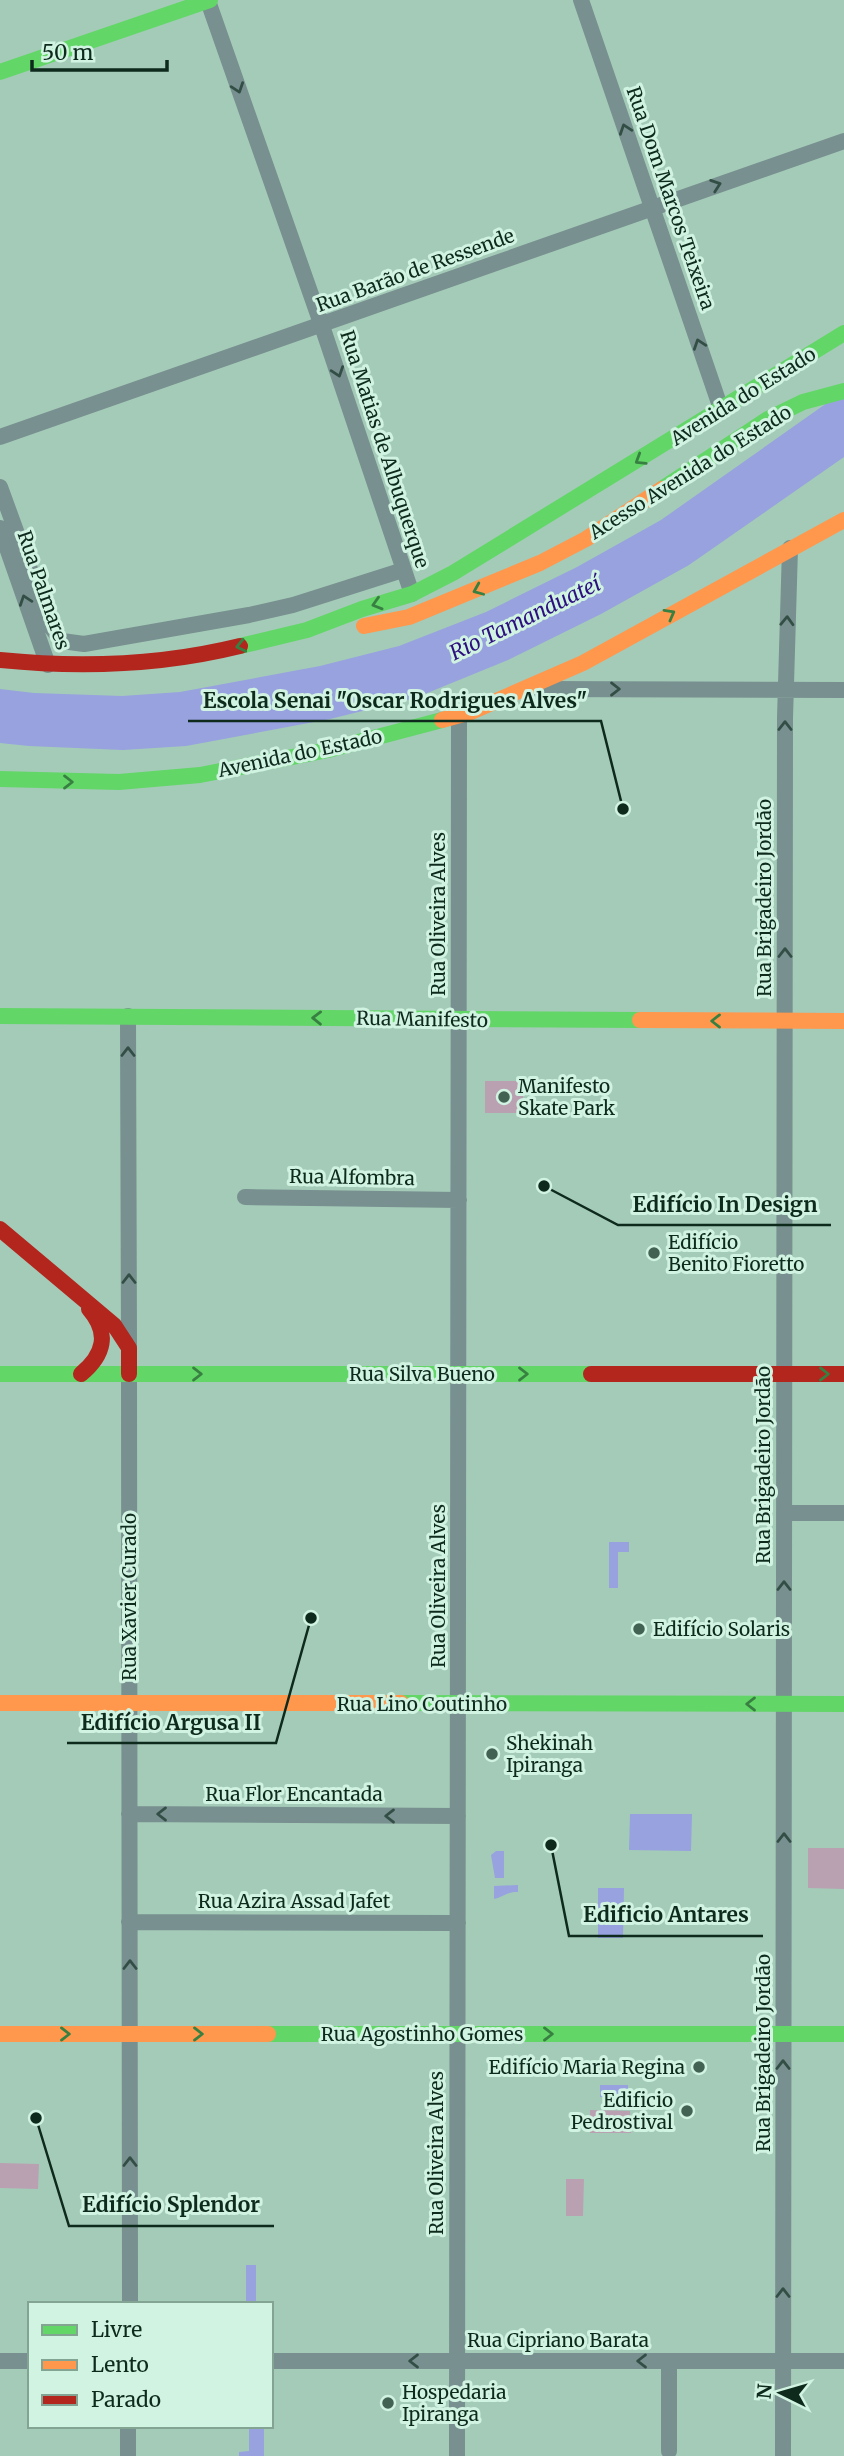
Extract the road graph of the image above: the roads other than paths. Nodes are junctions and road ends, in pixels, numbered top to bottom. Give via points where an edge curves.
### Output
1 (209, 0) edge
2 (581, 0) edge
3 (0, 72) edge
4 (844, 141) edge
5 (652, 208) junction
6 (322, 326) junction
7 (844, 333) edge
8 (844, 391) edge
9 (721, 409) junction
10 (0, 437) edge
11 (0, 487) edge
12 (844, 520) edge
13 (0, 528) edge
14 (790, 548) junction
15 (540, 563) joint
16 (403, 570) junction
17 (412, 594) junction
18 (307, 630) junction
19 (0, 660) edge
20 (48, 665) junction
21 (522, 689) junction
22 (785, 689) junction
23 (844, 690) edge
24 (460, 715) junction
25 (0, 779) edge
26 (0, 1016) edge
27 (128, 1016) junction
28 (459, 1019) junction
29 (785, 1021) junction
30 (844, 1021) edge
31 (245, 1197) dead end
32 (459, 1199) junction
33 (0, 1229) edge
34 (86, 1303) junction
35 (129, 1348) junction
36 (0, 1374) edge
37 (80, 1374) junction
38 (129, 1374) junction
39 (459, 1374) junction
40 (844, 1374) edge
41 (785, 1375) junction
42 (784, 1513) junction
43 (844, 1513) edge
44 (0, 1703) edge
45 (129, 1703) junction
46 (458, 1704) junction
47 (784, 1704) junction
48 (844, 1704) edge
49 (129, 1814) junction
50 (458, 1816) junction
51 (130, 1922) junction
52 (458, 1923) junction
53 (0, 2034) edge
54 (130, 2034) junction
55 (458, 2034) junction
56 (784, 2034) junction
57 (844, 2034) edge
58 (130, 2302) edge
59 (0, 2361) edge
60 (28, 2361) edge
61 (273, 2361) edge
62 (457, 2361) junction
63 (669, 2361) junction
64 (759, 2361) junction
65 (783, 2361) junction
66 (844, 2361) edge
67 (783, 2382) junction
68 (128, 2428) edge
69 (669, 2451) dead end
70 (128, 2456) edge
71 (457, 2456) edge
72 (783, 2456) edge

1 - 3 main road
1 -> 6 street, Rua Matias de Albuquerque
5 -> 2 street, Rua Dom Marcos Teixeira
5 -> 4 street, Rua Barão de Ressende
5 - 6 street, Rua Barão de Ressende
9 -> 5 street, Rua Dom Marcos Teixeira
6 - 10 street, Rua Barão de Ressende
6 -> 16 street, Rua Matias de Albuquerque
7 - 9 main road, Avenida do Estado
8 - 15 main road, Acesso Avenida do Estado via 803,402 768,419 586,539
9 -> 17 main road, Avenida do Estado
11 - 16 street via 51,627 62,641 84,644 230,619
12 - 14 main road, Avenida do Estado
20 -> 13 street, Rua Palmares
21 -> 14 main road, Avenida do Estado via 583,663
22 -> 14 street, Rua Brigadeiro Jordão
15 -> 18 main road, Avenida do Estado via 409,617 348,630
16 - 17 street, Rua Matias de Albuquerque
17 -> 18 main road, Avenida do Estado
18 -> 20 main road, Avenida do Estado via 207,654
19 - 20 main road, Avenida do Estado
21 -> 22 street
21 - 24 main road, Avenida do Estado
22 - 23 street
29 -> 22 street, Rua Brigadeiro Jordão
25 -> 24 main road, Avenida do Estado via 119,782 200,775 328,750
24 - 28 street, Rua Oliveira Alves
26 - 27 main road, Rua Manifesto
28 -> 27 main road, Rua Manifesto
35 -> 27 street, Rua Xavier Curado
29 -> 28 main road, Rua Manifesto
28 - 32 street, Rua Oliveira Alves
29 - 30 main road, Rua Manifesto
29 - 41 street, Rua Brigadeiro Jordão
31 - 32 street, Rua Alfombra
32 - 39 street, Rua Oliveira Alves
33 - 34 main road
34 - 35 main road via 114,1325
34 - 37 main road via 101,1328 100,1351 96,1362
35 - 38 main road, Rua Xavier Curado
36 - 37 main road, Rua Silva Bueno
37 - 38 main road, Rua Silva Bueno
38 -> 39 main road, Rua Silva Bueno
38 - 45 street, Rua Xavier Curado
39 -> 41 main road, Rua Silva Bueno
39 - 46 street, Rua Oliveira Alves
41 -> 40 main road, Rua Silva Bueno
41 - 42 street, Rua Brigadeiro Jordão
42 - 43 street
47 -> 42 street, Rua Brigadeiro Jordão
44 - 45 main road, Rua Lino Coutinho
45 - 46 main road, Rua Lino Coutinho
45 - 49 street, Rua Xavier Curado
47 -> 46 main road, Rua Lino Coutinho
46 - 50 street, Rua Oliveira Alves
47 - 48 main road, Rua Lino Coutinho
56 -> 47 street, Rua Brigadeiro Jordão
50 -> 49 street, Rua Flor Encantada
49 - 51 street, Rua Xavier Curado
50 - 52 street, Rua Oliveira Alves
51 - 52 street, Rua Azira Assad Jafet
54 -> 51 street, Rua Xavier Curado
52 - 55 street, Rua Oliveira Alves
53 -> 54 main road, Rua Agostinho Gomes
54 -> 55 main road, Rua Agostinho Gomes
58 -> 54 street, Rua Xavier Curado
55 -> 56 main road, Rua Agostinho Gomes
55 - 62 street, Rua Oliveira Alves
56 - 57 main road, Rua Agostinho Gomes
65 -> 56 street, Rua Brigadeiro Jordão
59 - 60 street
62 -> 61 street, Rua Cipriano Barata
63 -> 62 street, Rua Cipriano Barata
62 - 71 street, Rua Oliveira Alves
63 - 64 street, Rua Cipriano Barata
63 - 69 street
64 - 65 street, Rua Cipriano Barata
64 - 67 street
65 - 66 street, Rua Cipriano Barata
65 - 67 street, Rua Brigadeiro Jordão
67 - 72 street, Rua Brigadeiro Jordão
68 - 70 street

